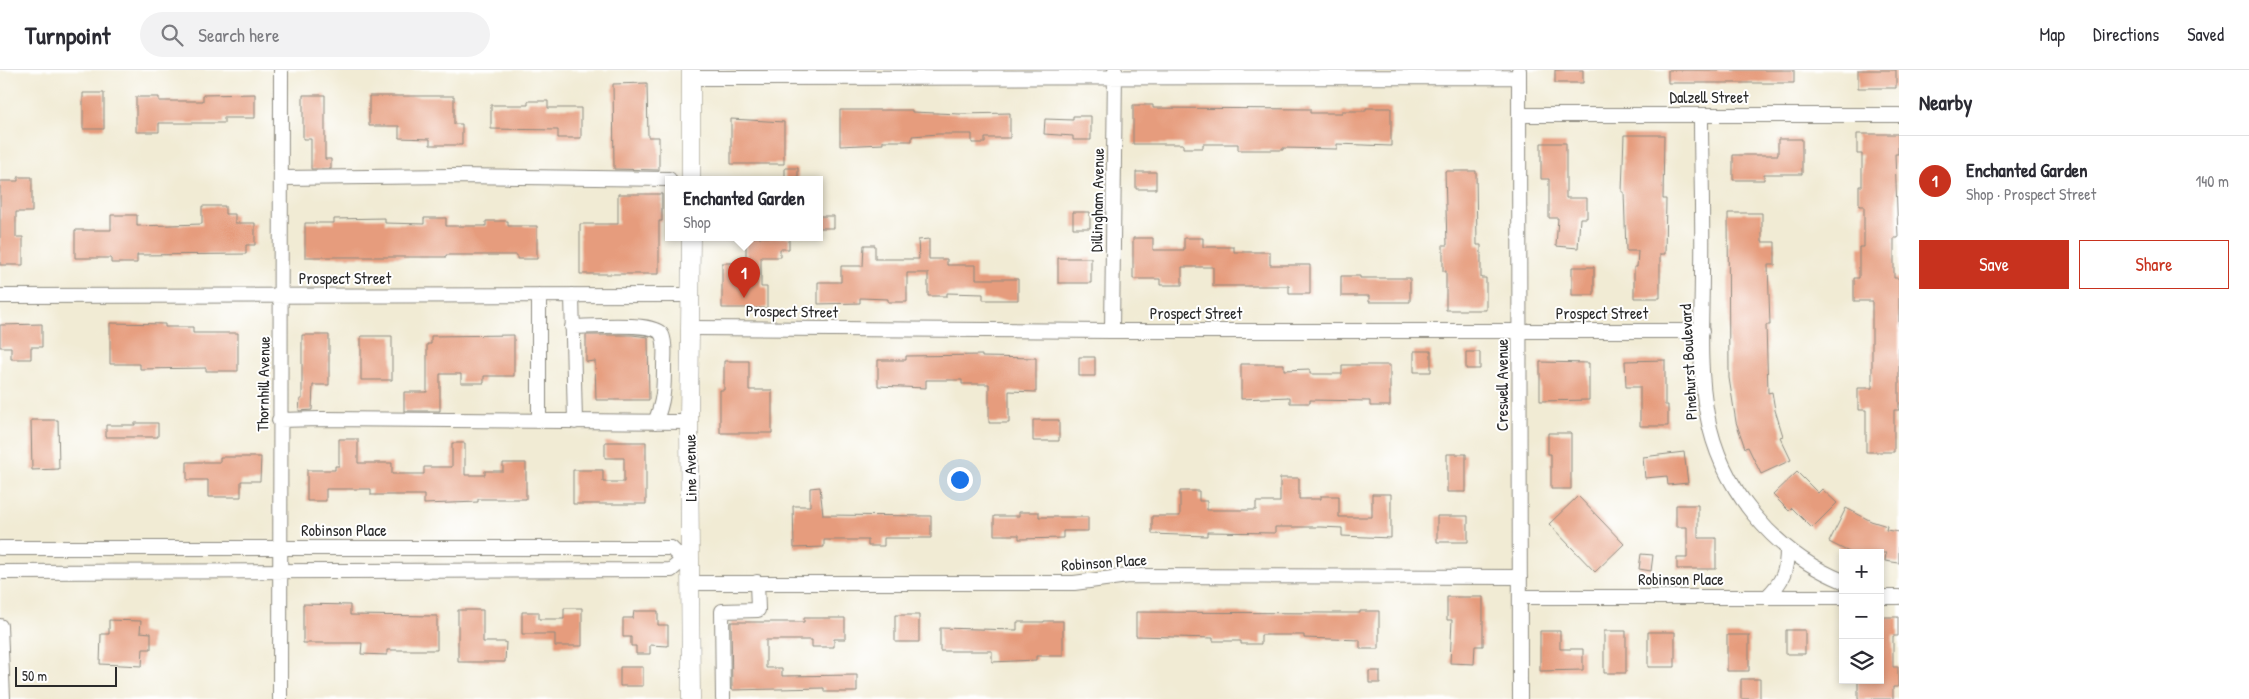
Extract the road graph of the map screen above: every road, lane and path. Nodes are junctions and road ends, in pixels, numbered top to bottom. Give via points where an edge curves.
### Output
1 (281, 70) edge
2 (1519, 73) edge
3 (691, 74) edge
4 (1115, 74) edge
5 (1327, 74) edge
6 (1519, 115) junction
7 (1701, 115) junction
8 (1899, 115) edge
9 (691, 176) edge
10 (282, 178) junction
11 (665, 179) edge
12 (691, 241) edge
13 (539, 295) junction
14 (0, 296) edge
15 (282, 296) junction
16 (572, 296) junction
17 (691, 296) junction
18 (572, 327) junction
19 (691, 328) junction
20 (1112, 330) junction
21 (1519, 330) junction
22 (1702, 331) junction
23 (279, 420) junction
24 (539, 421) junction
25 (575, 422) junction
26 (655, 422) junction
27 (689, 422) junction
28 (0, 548) edge
29 (281, 548) junction
30 (1787, 548) junction
31 (687, 560) junction
32 (0, 572) edge
33 (281, 572) junction
34 (1520, 577) junction
35 (1839, 579) edge
36 (757, 582) junction
37 (691, 583) junction
38 (1520, 597) junction
39 (1767, 597) junction
40 (1839, 597) edge
41 (0, 626) edge
42 (3, 699) edge
43 (280, 699) edge
44 (691, 699) edge
45 (723, 699) edge
46 (1520, 699) edge

1 - 10 street, Thornhill Avenue
2 - 5 street
2 - 6 street, Creswell Avenue
3 - 4 street
3 - 9 main road
4 - 5 street
4 - 20 street, Dillingham Avenue
6 - 7 street, Dalzell Street
6 - 21 street, Creswell Avenue
7 - 8 street, Dalzell Street
7 - 22 street, Pinehurst Boulevard
10 - 11 street
10 - 15 street, Thornhill Avenue
12 - 17 main road, Line Avenue
13 - 15 street, Prospect Street
13 - 16 street, Prospect Street
13 - 24 street
14 - 15 street, Prospect Street
15 - 23 street, Thornhill Avenue
16 - 17 street, Prospect Street
16 - 18 street
17 - 19 main road, Line Avenue
18 - 25 street
18 - 26 street via 645,326 660,331 664,346 664,396
19 - 20 street, Prospect Street
19 - 27 main road, Line Avenue
20 - 21 street, Prospect Street
21 - 22 street, Prospect Street
21 - 34 street, Creswell Avenue
22 - 30 street, Pinehurst Boulevard via 1704,395 1716,450 1730,481 1749,509
23 - 24 street
23 - 29 street, Thornhill Avenue
24 - 25 street
25 - 26 street
26 - 27 street
27 - 31 main road, Line Avenue
28 - 29 street, Robinson Place
29 - 31 street, Robinson Place via 671,548
29 - 33 street, Thornhill Avenue
30 - 35 street, Pinehurst Boulevard
30 - 39 street via 1787,566 1779,585
31 - 33 street via 671,570
31 - 37 main road, Line Avenue
32 - 33 street
33 - 43 street, Thornhill Avenue
34 - 36 street, Robinson Place via 1128,576 1074,583
34 - 38 street, Creswell Avenue
36 - 37 street, Robinson Place
36 - 45 street via 758,610 722,611
37 - 44 main road, Line Avenue
38 - 39 street, Robinson Place
38 - 46 street, Creswell Avenue
39 - 40 street, Robinson Place
41 - 42 street

